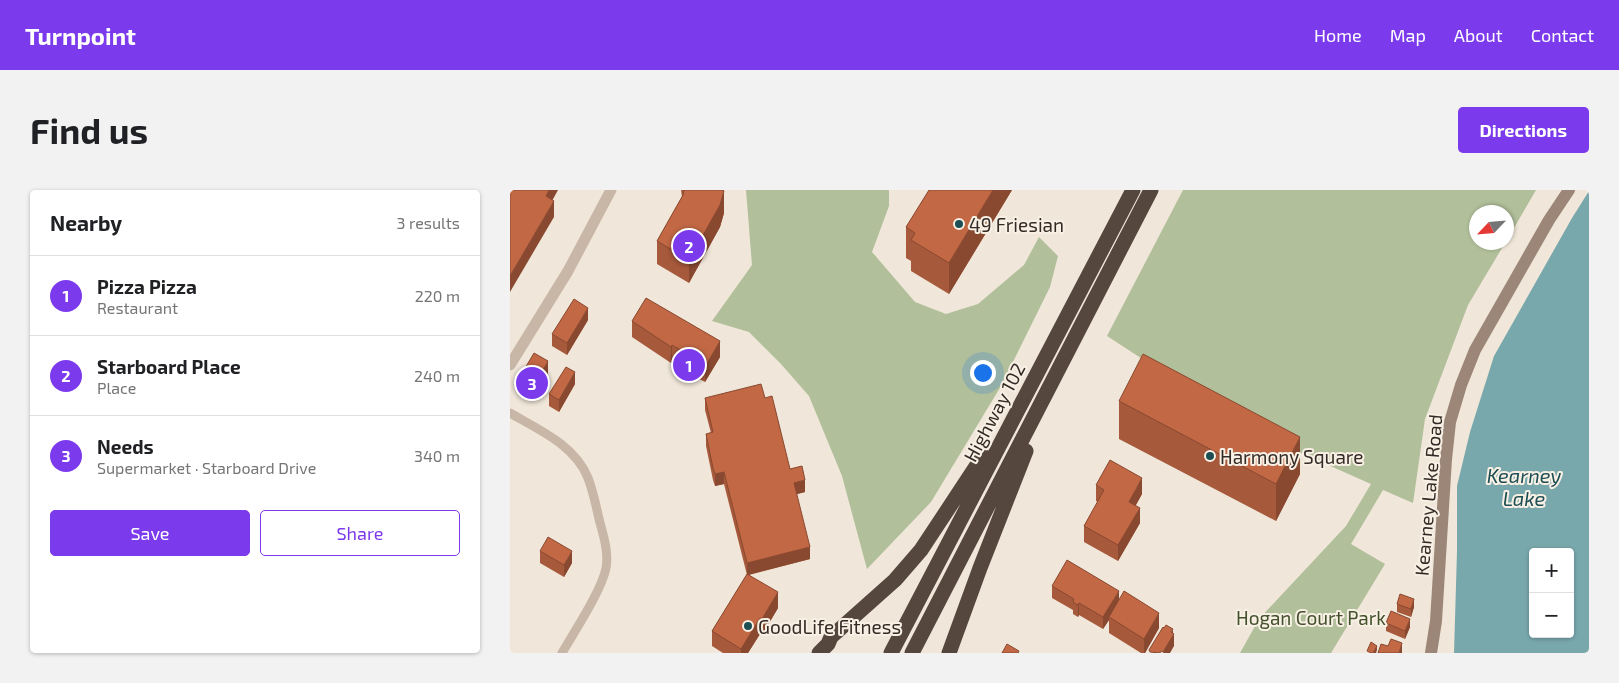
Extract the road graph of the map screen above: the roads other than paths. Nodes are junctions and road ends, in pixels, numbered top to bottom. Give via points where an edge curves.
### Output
1 (611, 190) edge
2 (1133, 190) edge
3 (1151, 190) edge
4 (1569, 190) edge
5 (510, 365) edge
6 (1037, 373) junction
7 (1053, 382) junction
8 (510, 413) edge
9 (831, 637) junction
10 (562, 653) edge
11 (808, 653) edge
12 (819, 653) edge
13 (891, 653) edge
14 (912, 653) edge
15 (949, 653) edge
16 (1431, 653) edge

1 - 5 street via 568,271
2 - 6 highway, Highway 102
3 - 7 highway, Highway 102
4 - 16 main road, Kearney Lake Road via 1475,350 1458,394 1448,441
6 - 9 highway via 921,550 895,580
6 - 13 highway, Highway 102
7 - 14 highway, Highway 102
7 - 15 highway
8 - 10 street via 554,439 580,462 592,490 606,550 606,568 601,582
9 - 11 highway via 824,638
9 - 12 highway

